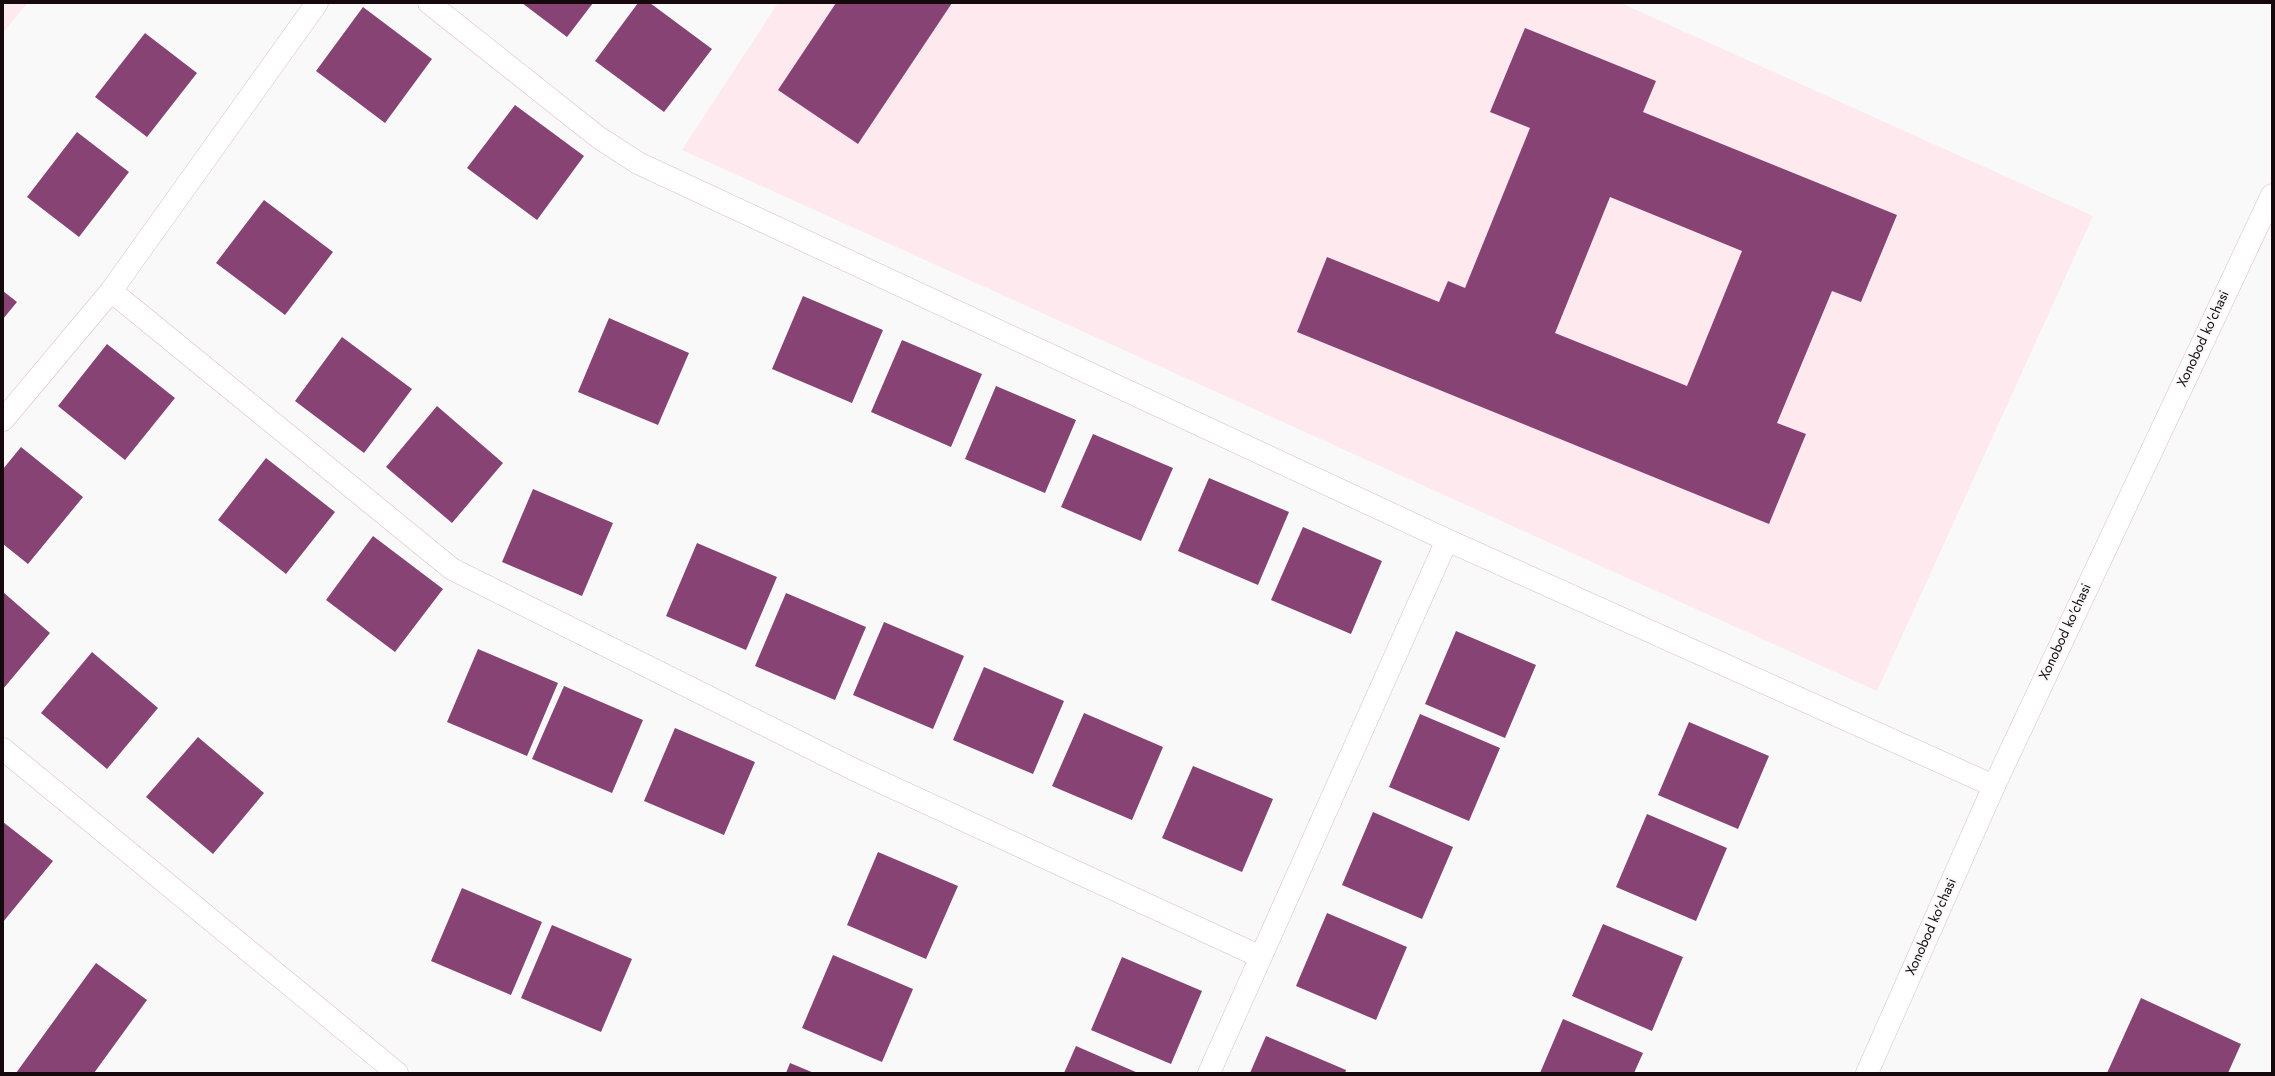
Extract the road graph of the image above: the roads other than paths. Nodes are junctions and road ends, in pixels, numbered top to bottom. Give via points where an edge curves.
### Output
1 (317, 3) edge
2 (429, 3) edge
3 (2272, 195) edge
4 (111, 291) junction
5 (3, 420) edge
6 (1447, 540) junction
7 (3, 749) edge
8 (1994, 786) junction
9 (1262, 957) junction
10 (397, 1073) edge
11 (1210, 1073) edge
12 (1867, 1073) edge

1 - 4 street
2 - 6 street via 598,137 638,163
3 - 8 street, Xonobod ko'chasi
4 - 5 street
4 - 9 street via 452,569 857,771
6 - 8 street
6 - 9 street
7 - 10 street
8 - 12 street, Xonobod ko'chasi
9 - 11 street

